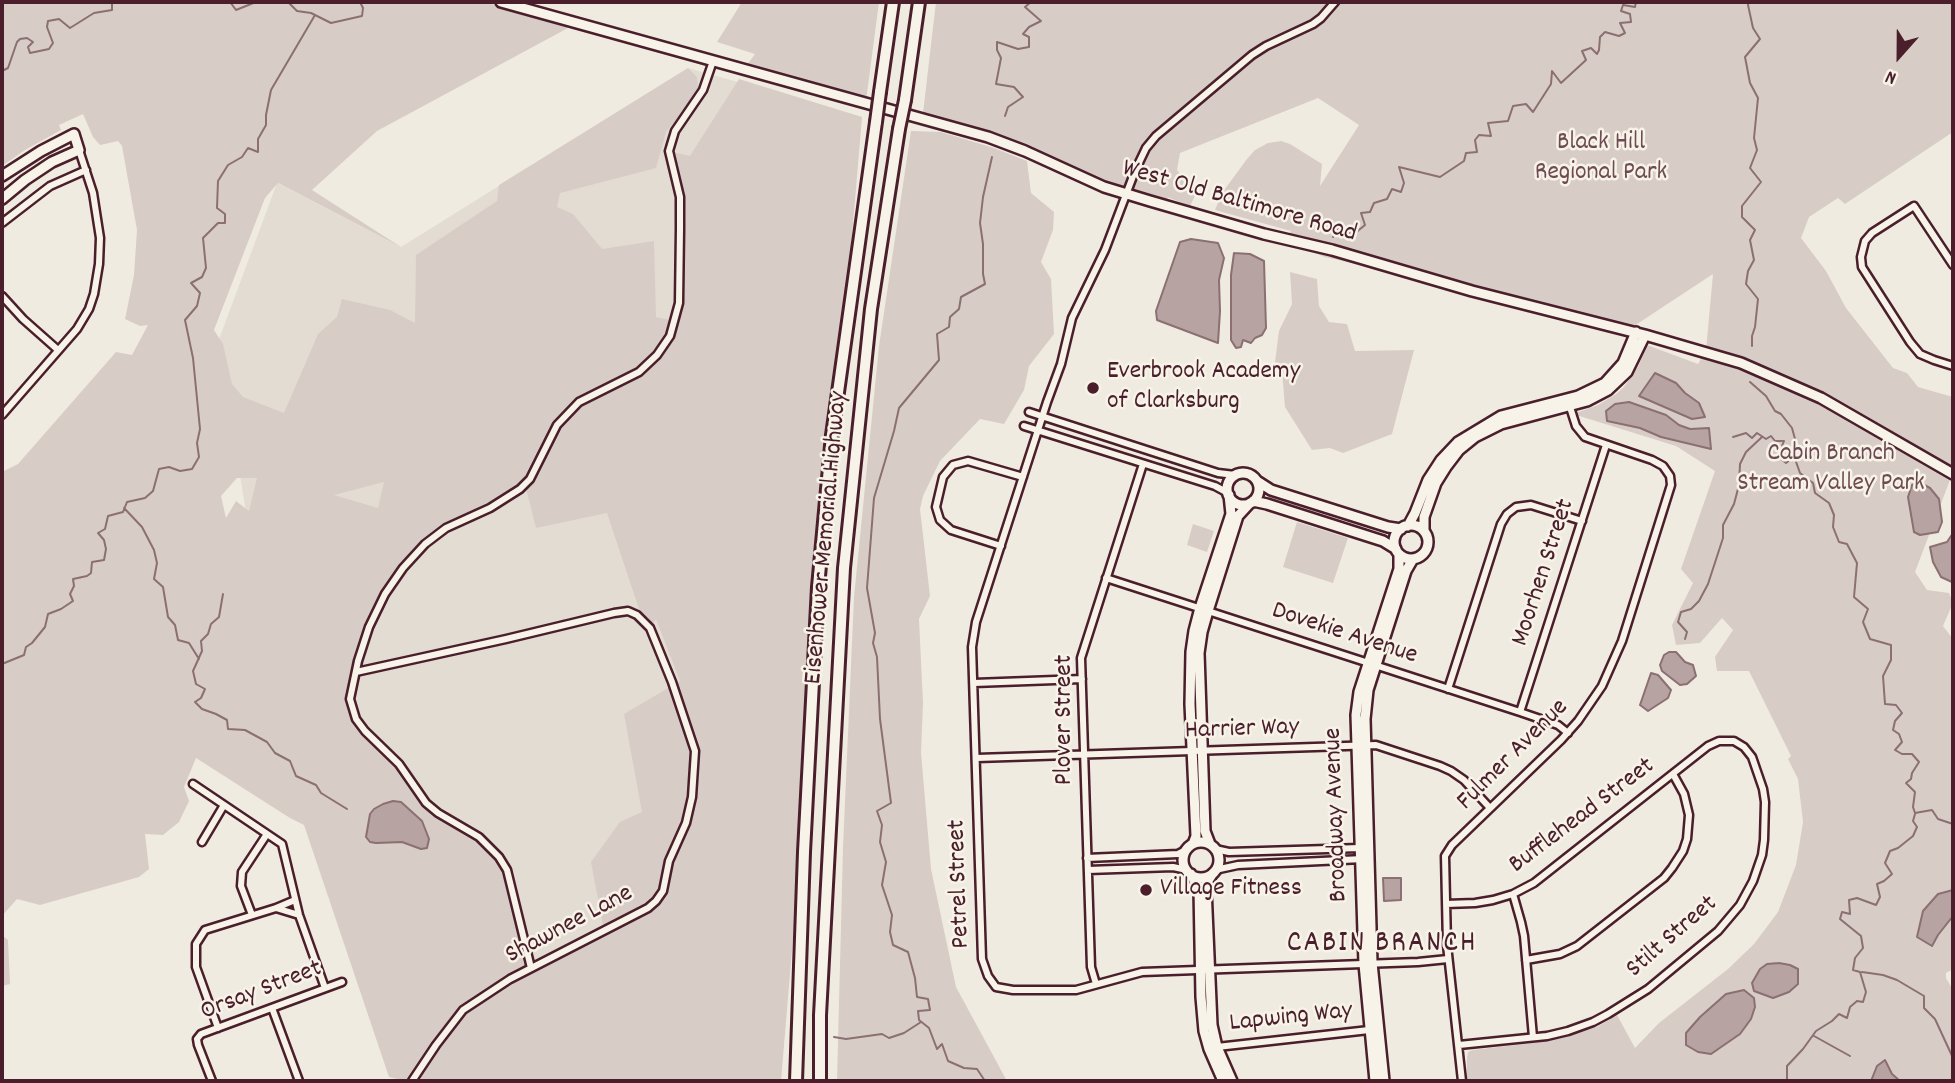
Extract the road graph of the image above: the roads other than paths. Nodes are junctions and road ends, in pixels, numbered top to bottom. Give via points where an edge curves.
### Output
1 (501, 2) edge
2 (893, 2) edge
3 (919, 2) edge
4 (1335, 2) edge
5 (713, 61) junction
6 (79, 150) junction
7 (86, 170) junction
8 (2, 176) edge
9 (1127, 194) junction
10 (2, 199) edge
11 (2, 223) edge
12 (1953, 265) edge
13 (2, 296) edge
14 (4, 305) edge
15 (1641, 334) junction
16 (58, 350) junction
17 (1953, 366) edge
18 (1568, 402) junction
19 (1029, 412) dead end
20 (2, 415) edge
21 (1043, 416) junction
22 (1024, 426) dead end
23 (1038, 430) junction
24 (1606, 445) junction
25 (1143, 464) junction
26 (1953, 474) edge
27 (1235, 475) junction
28 (1023, 477) junction
29 (1257, 481) junction
30 (1229, 494) junction
31 (1251, 502) junction
32 (1582, 521) junction
33 (1404, 527) junction
34 (1424, 531) junction
35 (1001, 546) junction
36 (1397, 551) junction
37 (1412, 559) junction
38 (1106, 578) junction
39 (1204, 610) junction
40 (1372, 664) junction
41 (356, 672) junction
42 (1082, 679) junction
43 (974, 683) junction
44 (1448, 689) junction
45 (1520, 712) junction
46 (1568, 733) junction
47 (1734, 741) joint
48 (1361, 746) junction
49 (1197, 752) junction
50 (1083, 755) junction
51 (977, 758) junction
52 (1672, 774) junction
53 (193, 784) dead end
54 (225, 805) junction
55 (1490, 808) junction
56 (267, 834) junction
57 (202, 842) dead end
58 (1212, 846) junction
59 (1190, 847) junction
60 (1360, 848) junction
61 (1087, 858) junction
62 (1365, 858) junction
63 (1088, 870) junction
64 (1214, 871) junction
65 (1189, 872) junction
66 (1513, 894) junction
67 (295, 900) junction
68 (1446, 904) junction
69 (276, 908) junction
70 (252, 915) junction
71 (299, 915) junction
72 (1448, 959) junction
73 (1526, 960) junction
74 (1368, 963) junction
75 (531, 968) junction
76 (1205, 969) junction
77 (342, 982) dead end
78 (1096, 984) junction
79 (325, 988) junction
80 (272, 1008) junction
81 (218, 1028) junction
82 (1369, 1030) junction
83 (1533, 1037) junction
84 (1459, 1045) junction
85 (1217, 1047) junction
86 (212, 1081) edge
87 (299, 1081) edge
88 (412, 1081) edge
89 (796, 1081) edge
90 (820, 1081) edge
91 (1223, 1081) edge
92 (1232, 1081) edge
93 (1376, 1081) edge
94 (1384, 1081) edge
95 (1462, 1081) edge

1 - 5 street, West Old Baltimore Road
2 - 89 highway, Eisenhower Memorial Highway, bridge via 832,435 820,559
3 - 90 highway, Eisenhower Memorial Highway, bridge via 871,309 844,568
4 - 9 street, Petrel Street via 1313,24 1252,55 1168,125 1146,148
5 - 9 street, West Old Baltimore Road via 988,137
5 - 41 street via 703,90 675,131 669,151 680,197 679,303 670,336 639,372 579,402 558,425 520,489 425,544 385,594
6 - 7 street
6 - 8 street via 74,134
6 - 10 street via 52,162
7 - 11 street via 42,191
7 - 16 street via 100,238 97,281 84,319
9 - 15 street, West Old Baltimore Road
9 - 21 street, Petrel Street via 1072,318
12 - 17 street via 1914,205 1872,233 1861,257 1862,267 1920,354
13 - 14 street
14 - 16 street
15 - 18 street via 1635,359 1618,381 1598,396
15 - 26 street, West Old Baltimore Road via 1775,377
16 - 20 street
18 - 24 street, Fulmer Avenue via 1580,432
18 - 33 street via 1502,416 1458,442 1428,480
18 - 34 street via 1501,424 1459,450 1436,483
19 - 21 street
21 - 23 street, Petrel Street
21 - 27 street
22 - 23 street
23 - 25 street
23 - 28 street, Petrel Street
24 - 32 street, Moorhen Street
24 - 46 street, Fulmer Avenue via 1663,466 1671,485 1614,663
25 - 30 street
25 - 38 street, Plover Street
27 - 29 street via 1247,473
27 - 30 street via 1228,483
28 - 35 street, Petrel Street
28 - 35 street via 968,461 953,465 943,477 936,507 940,520 951,530
29 - 31 street via 1258,494
29 - 33 street via 1271,490 1388,527
30 - 31 street via 1240,504
30 - 39 street via 1231,514
31 - 36 street via 1267,503 1383,541
31 - 39 street via 1238,516
32 - 44 street via 1531,505 1507,514
32 - 45 street, Moorhen Street
33 - 34 street
33 - 36 street via 1396,535
34 - 37 street via 1428,540 1425,552
35 - 43 street, Petrel Street via 976,622
36 - 37 street
36 - 40 street, Broadway Avenue via 1399,569
37 - 40 street, Broadway Avenue
38 - 39 street, Dovekie Avenue
38 - 42 street, Plover Street via 1084,648
39 - 40 street, Dovekie Avenue
39 - 49 street via 1191,652
40 - 44 street, Dovekie Avenue
40 - 48 street, Broadway Avenue via 1359,692 1356,715
41 - 75 street via 351,699 365,731 399,764 426,803 479,837 507,870
41 - 75 street, Shawnee Lane via 614,613 638,615 650,628 695,751 692,797 663,891 648,908
42 - 43 street
42 - 50 street, Plover Street
43 - 51 street, Petrel Street
44 - 45 street, Dovekie Avenue
45 - 46 street, Dovekie Avenue
46 - 55 street, Fulmer Avenue
47 - 52 street, Bufflehead Street via 1708,746
47 - 83 street, Stilt Street via 1752,757 1766,815 1758,868 1740,905 1718,931 1648,989 1593,1023
48 - 49 street, Harrier Way
48 - 55 street, Harrier Way via 1376,745 1451,771
48 - 60 street, Broadway Avenue
48 - 62 street, Broadway Avenue
49 - 50 street, Harrier Way
49 - 58 street via 1205,831
49 - 59 street via 1196,836
50 - 51 street, Harrier Way
50 - 61 street, Plover Street
51 - 78 street, Petrel Street via 982,959 988,976 996,986 1013,990 1076,990
52 - 66 street, Bufflehead Street via 1534,883
52 - 73 street via 1689,815 1687,839 1672,868 1577,946
53 - 54 street
54 - 56 street
54 - 57 street
55 - 68 street, Fulmer Avenue via 1448,850 1444,862
56 - 67 street via 282,844
56 - 70 street via 242,872 241,886
58 - 59 street via 1199,842
58 - 60 street via 1229,852
58 - 64 street via 1219,859
59 - 61 street via 1178,854
59 - 65 street via 1183,860
60 - 62 street, Broadway Avenue
61 - 63 street, Plover Street
62 - 64 street via 1238,865
62 - 74 street, Broadway Avenue
63 - 65 street via 1173,867
63 - 78 street, Plover Street via 1091,967
64 - 65 street via 1200,877
64 - 76 street via 1206,888
65 - 76 street via 1199,889
66 - 68 street, Bufflehead Street
66 - 73 street
67 - 69 street
67 - 71 street
68 - 72 street, Fulmer Avenue
69 - 70 street
69 - 71 street
70 - 81 street via 205,930 196,944 196,967
71 - 79 street
72 - 74 street, Petrel Street
72 - 84 street, Fulmer Avenue
73 - 83 street
74 - 76 street, Petrel Street
74 - 82 street, Broadway Avenue
74 - 94 street, Broadway Avenue
75 - 88 street, Shawnee Lane via 463,1010
76 - 78 street, Petrel Street via 1142,972
76 - 85 street
76 - 91 street via 1204,1031
77 - 79 street, Orsay Street
79 - 80 street, Orsay Street
80 - 81 street, Orsay Street
80 - 87 street
81 - 86 street, Orsay Street via 197,1039
82 - 85 street, Lapwing Way
82 - 93 street, Broadway Avenue
83 - 84 street, Stilt Street
84 - 95 street, Fulmer Avenue
85 - 92 street

